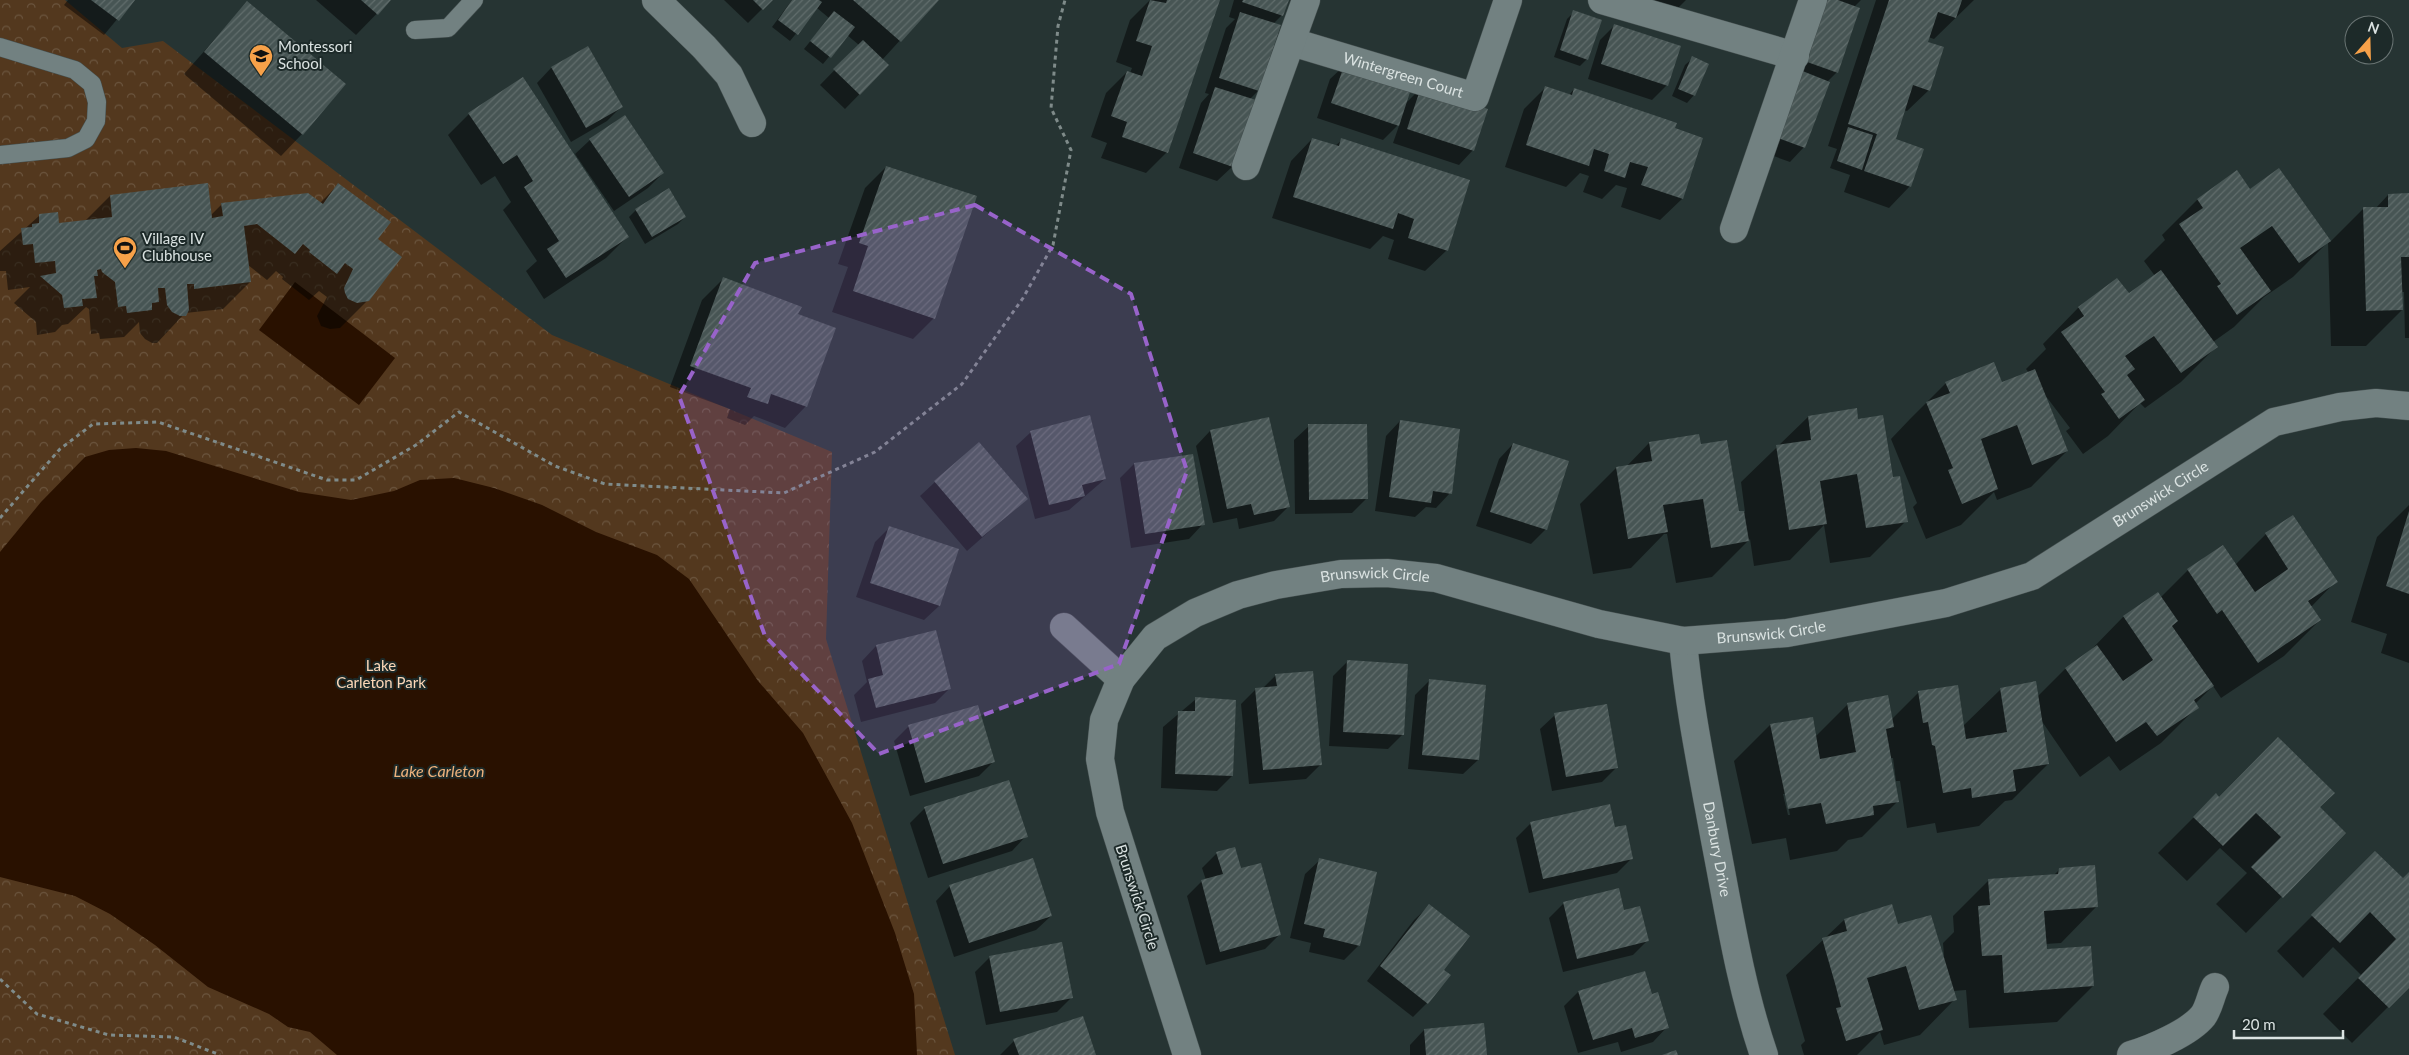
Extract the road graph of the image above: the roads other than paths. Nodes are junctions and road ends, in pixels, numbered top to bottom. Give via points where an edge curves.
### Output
1 (474, 0) edge
2 (656, 0) edge
3 (1306, 0) edge
4 (1508, 0) edge
5 (1602, 0) edge
6 (1813, 0) edge
7 (416, 30) dead end
8 (1292, 42) junction
9 (0, 47) edge
10 (1795, 56) junction
11 (752, 123) dead end
12 (0, 155) edge
13 (1246, 166) dead end
14 (1734, 229) dead end
15 (2409, 406) edge
16 (1064, 627) dead end
17 (1683, 641) junction
18 (1122, 680) junction
19 (2215, 987) dead end
20 (1187, 1055) edge
21 (1764, 1055) edge
22 (2131, 1055) edge

1 - 7 lane via 448,28
2 - 11 street via 729,75
3 - 8 street
4 - 8 street, Wintergreen Court via 1475,97
5 - 10 street
6 - 10 street
8 - 13 street
9 - 12 lane via 75,70 92,84 97,102 96,121 86,139 68,148
10 - 14 street
15 - 17 street, Brunswick Circle via 2376,403 2340,406 2274,422 2024,579 1946,603 1900,613 1787,633
16 - 18 street
17 - 18 street, Brunswick Circle via 1599,624 1436,578 1387,573 1341,574 1238,595 1196,613 1155,637
17 - 21 street, Danbury Drive via 1687,688 1736,952
18 - 20 street, Brunswick Circle via 1104,720 1100,759 1110,812
19 - 22 street via 2203,1016 2159,1045

